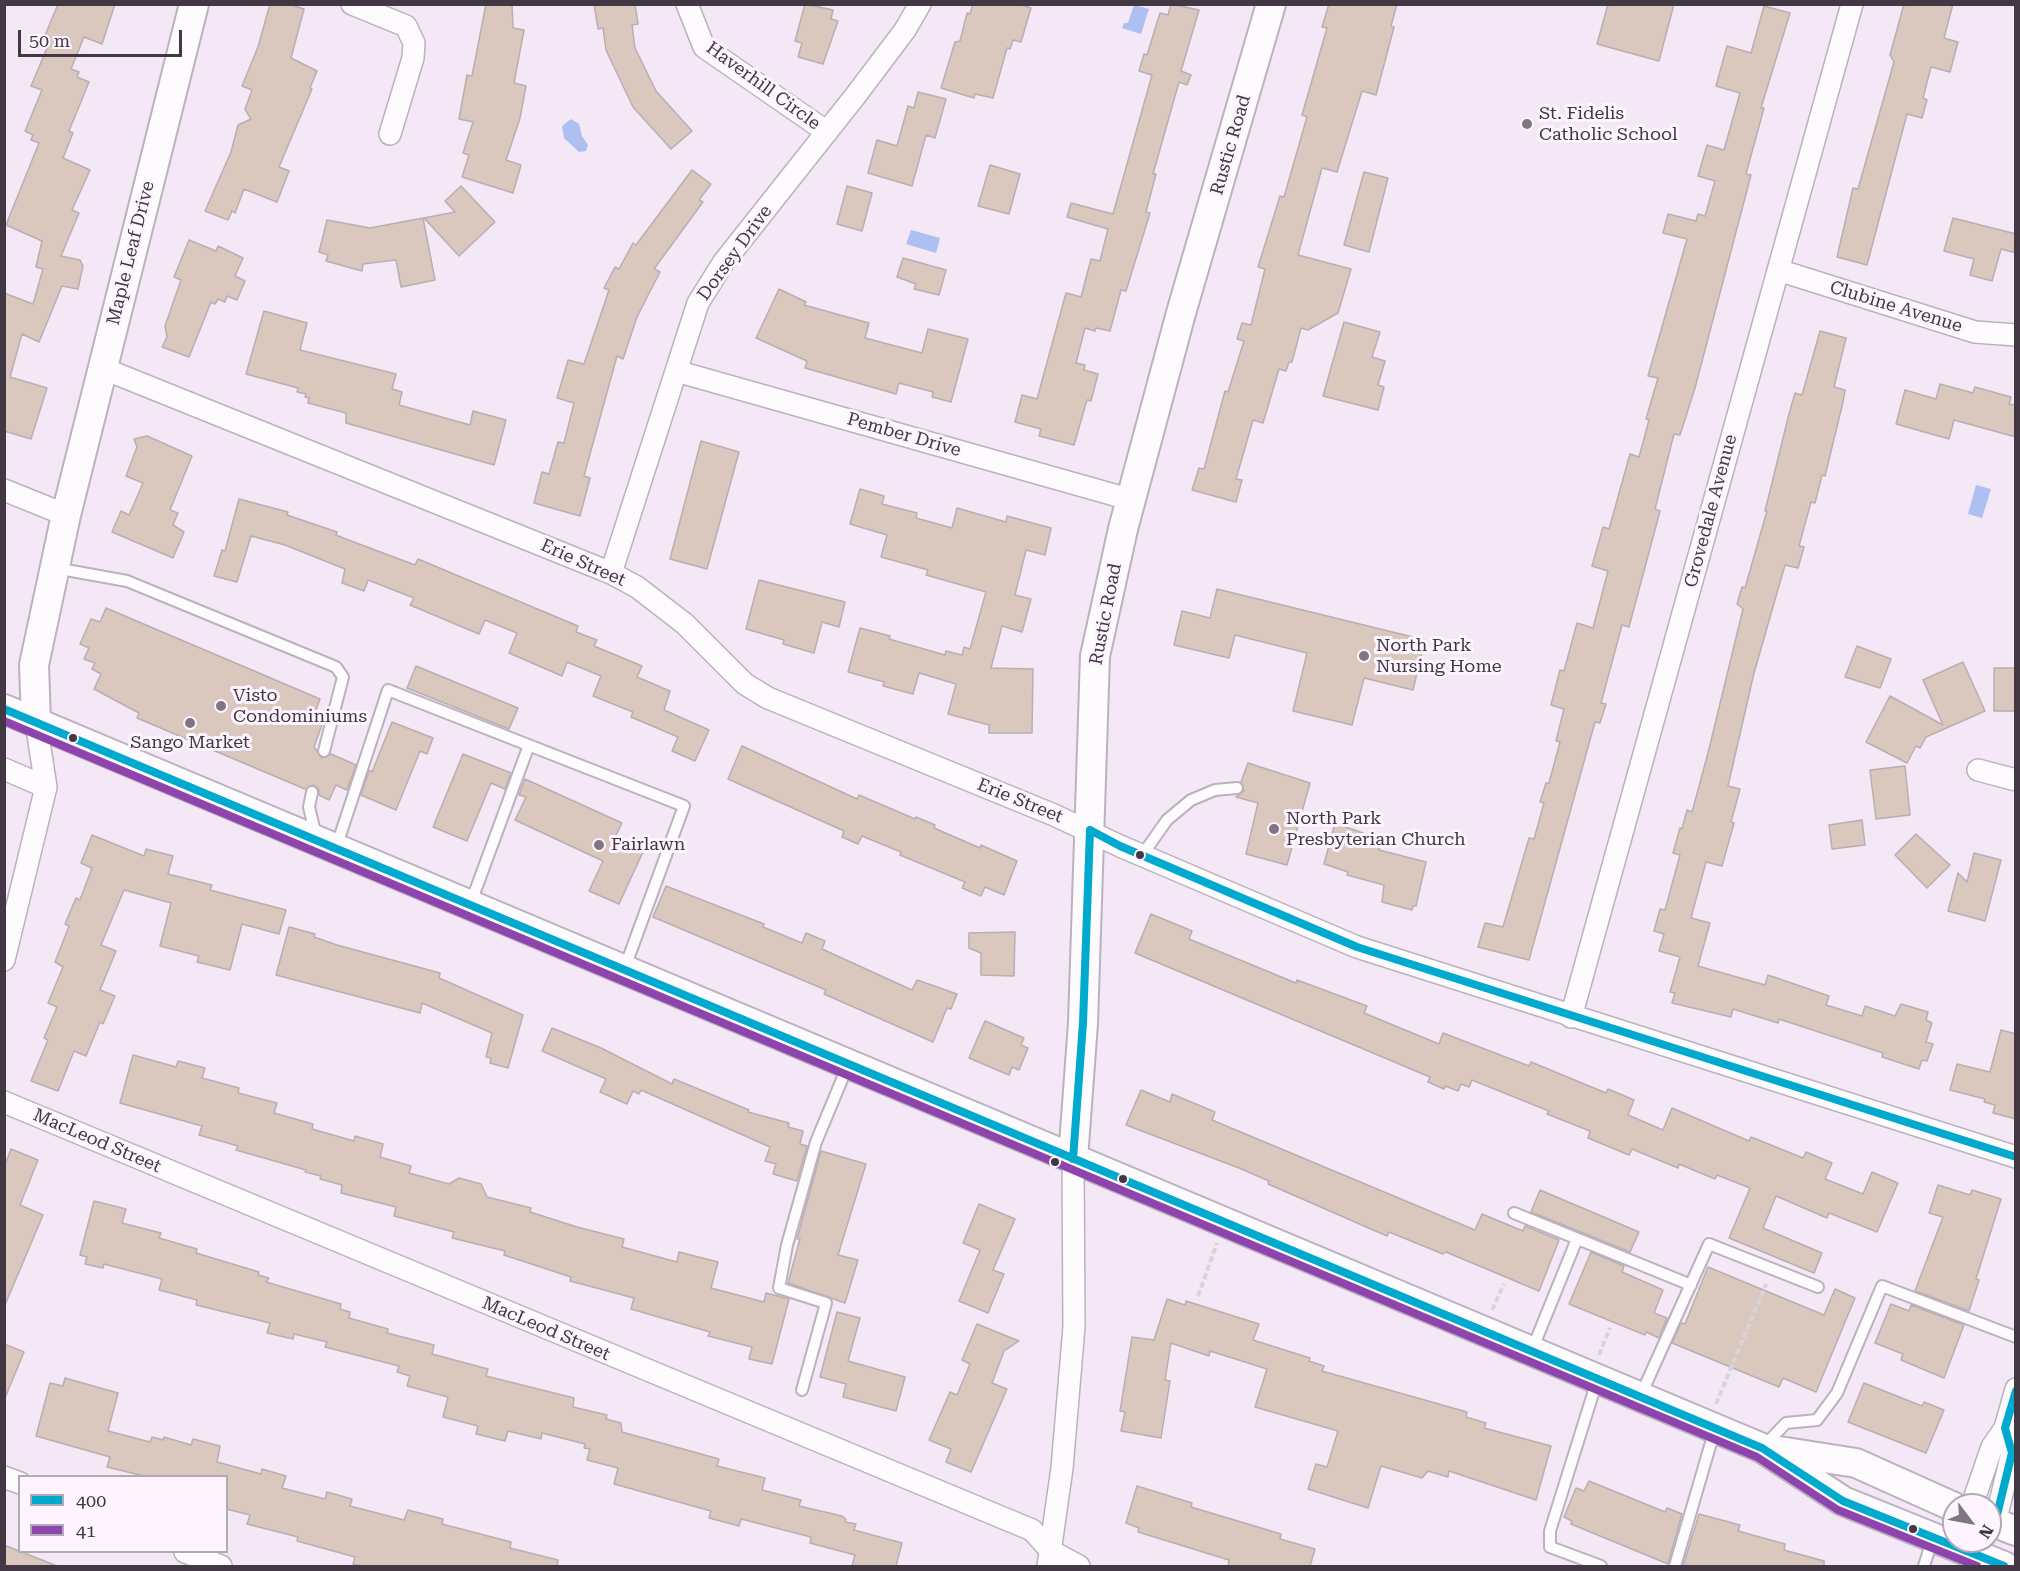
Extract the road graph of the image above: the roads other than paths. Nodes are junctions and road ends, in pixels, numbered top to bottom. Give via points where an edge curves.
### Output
1 (194, 4) edge
2 (352, 4) edge
3 (687, 4) edge
4 (920, 4) edge
5 (1271, 4) edge
6 (1852, 4) edge
7 (827, 132) junction
8 (390, 135) dead end
9 (1778, 270) junction
10 (2016, 334) edge
11 (102, 368) junction
12 (676, 371) junction
13 (4, 490) edge
14 (1132, 500) junction
15 (66, 515) junction
16 (54, 568) junction
17 (612, 573) junction
18 (4, 709) edge
19 (36, 722) junction
20 (530, 745) junction
21 (324, 751) dead end
22 (4, 769) edge
23 (1978, 770) dead end
24 (2016, 780) edge
25 (46, 787) junction
26 (1237, 788) dead end
27 (312, 792) dead end
28 (1090, 830) junction
29 (327, 845) junction
30 (1143, 854) junction
31 (471, 905) junction
32 (4, 960) edge
33 (624, 970) junction
34 (1571, 1017) junction
35 (848, 1065) junction
36 (4, 1102) edge
37 (2016, 1157) edge
38 (1073, 1160) junction
39 (1514, 1213) dead end
40 (1577, 1239) junction
41 (1691, 1285) junction
42 (1818, 1287) dead end
43 (2016, 1337) edge
44 (1531, 1351) junction
45 (1597, 1379) junction
46 (2016, 1389) edge
47 (801, 1390) dead end
48 (1640, 1397) junction
49 (1711, 1427) junction
50 (2006, 1428) junction
51 (1762, 1448) junction
52 (1976, 1493) edge
53 (1942, 1502) edge
54 (2002, 1504) edge
55 (1942, 1536) edge
56 (1942, 1540) edge
57 (190, 1553) edge
58 (1977, 1553) edge
59 (1049, 1559) edge
60 (221, 1566) edge
61 (1079, 1566) edge
62 (1601, 1566) edge
63 (1675, 1566) edge
64 (1924, 1566) edge
65 (2004, 1566) edge

1 - 11 main road, Maple Leaf Drive
2 - 8 street via 406,26 414,43
3 - 7 street, Haverhill Circle via 705,47
4 - 7 street, Dorsey Drive via 905,30
5 - 14 main road, Rustic Road
6 - 9 street, Grovedale Avenue
7 - 12 street, Dorsey Drive via 723,263 698,303
9 - 10 street, Clubine Avenue via 1975,333
9 - 34 street, Grovedale Avenue
11 - 15 main road, Maple Leaf Drive
11 - 17 street, Erie Street
12 - 14 street, Pember Drive
12 - 17 street, Dorsey Drive
13 - 15 street
14 - 28 main road, Rustic Road via 1095,656
15 - 16 main road, Maple Leaf Drive
16 - 19 main road, Maple Leaf Drive via 34,665
16 - 21 lane via 127,581 336,667 343,677
17 - 28 street, Erie Street via 678,618 745,684 768,698
18 - 19 main road
19 - 25 street, Maple Leaf Drive
19 - 29 main road
20 - 29 lane via 388,690
20 - 31 lane
20 - 33 lane via 684,806
22 - 25 street
23 - 24 street
25 - 32 street, Maple Leaf Drive
26 - 30 lane via 1215,790 1191,801 1167,820
27 - 29 lane via 311,823
28 - 30 street, Erie Street
28 - 38 main road, Rustic Road
29 - 31 main road
30 - 34 street, Erie Street via 1357,947
31 - 33 main road
33 - 35 main road
34 - 37 street, Erie Street
35 - 38 main road
35 - 47 lane via 816,1142 779,1288 826,1304
36 - 59 street, MacLeod Street via 1032,1530
38 - 44 main road
38 - 59 street, Rustic Road via 1074,1327 1062,1468
39 - 40 lane
40 - 41 lane
40 - 44 lane
41 - 42 lane via 1709,1244
41 - 48 lane
43 - 51 lane via 1882,1286 1837,1393 1817,1420 1786,1423
44 - 45 main road
45 - 48 main road
45 - 62 lane via 1550,1531 1550,1548
46 - 50 street
48 - 49 main road
49 - 51 main road
49 - 63 lane
50 - 52 street via 1992,1447
50 - 54 street via 2012,1453
51 - 53 main road via 1856,1463
51 - 55 main road via 1843,1501
56 - 64 lane
57 - 60 street
58 - 65 main road
59 - 61 street, MacLeod Street

